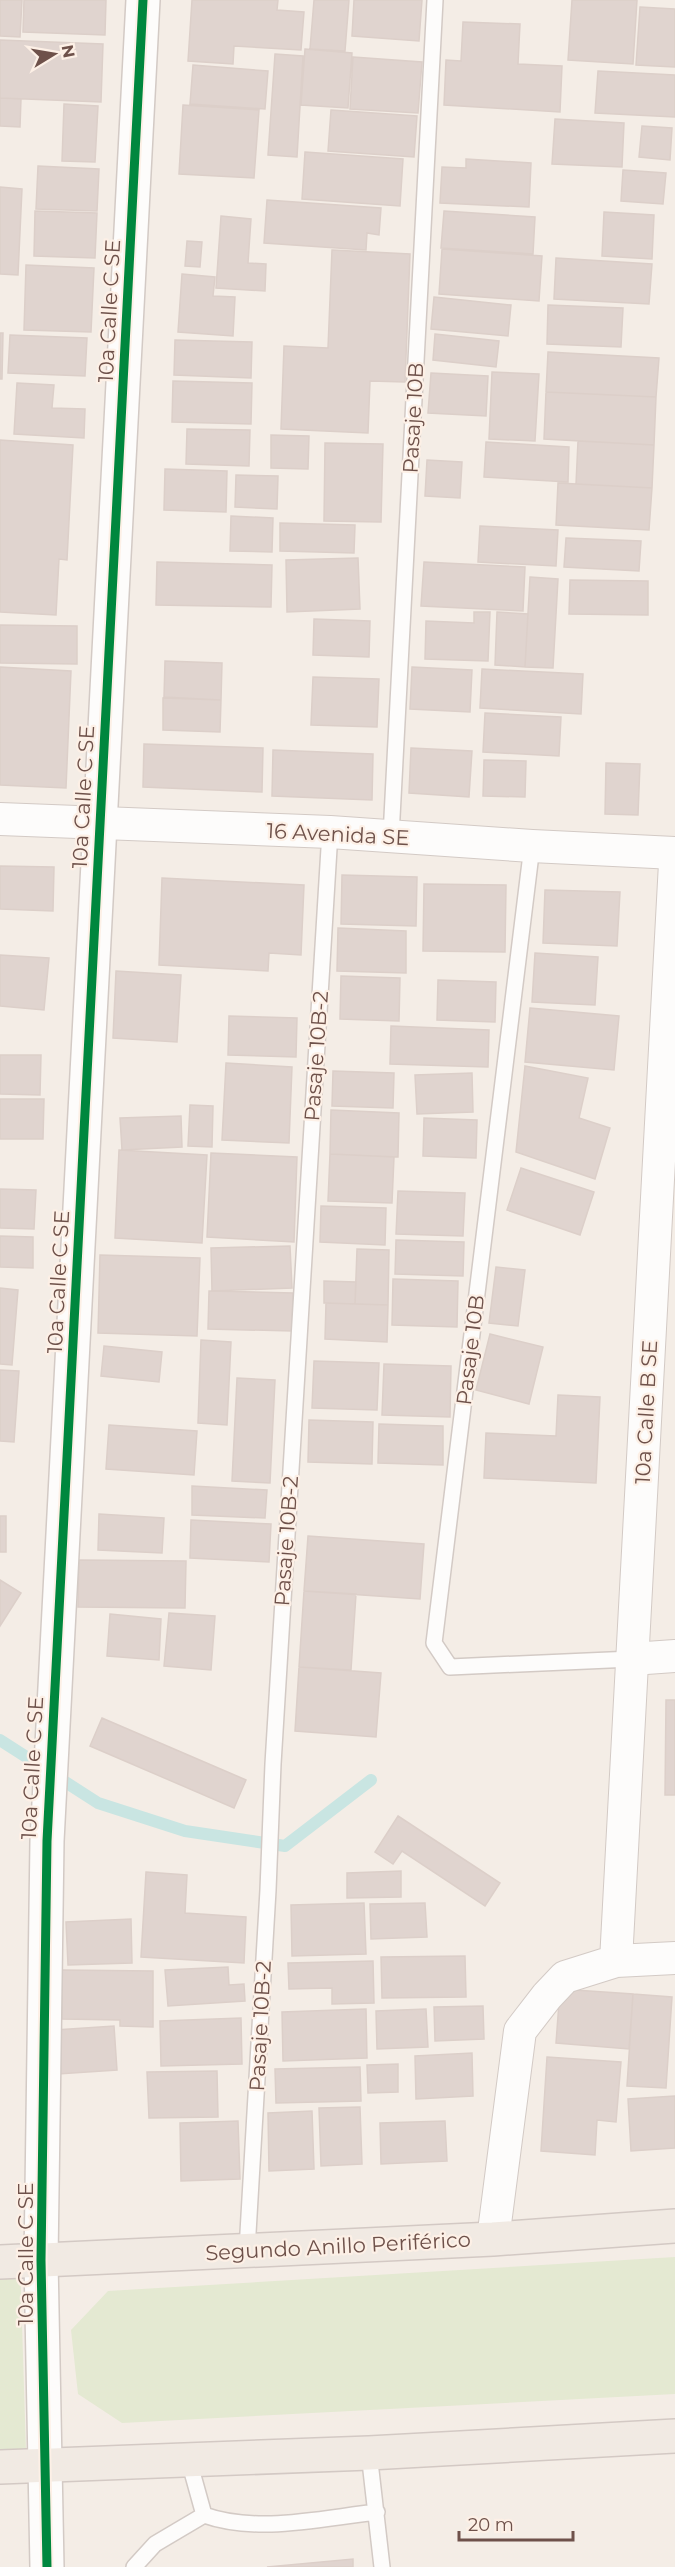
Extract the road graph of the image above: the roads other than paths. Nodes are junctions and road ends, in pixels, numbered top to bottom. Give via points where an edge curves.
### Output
1 (143, 0) edge
2 (435, 0) edge
3 (0, 819) edge
4 (100, 823) junction
5 (330, 832) junction
6 (391, 836) junction
7 (532, 846) junction
8 (675, 854) edge
9 (675, 863) edge
10 (675, 1656) edge
11 (632, 1659) junction
12 (675, 1958) edge
13 (616, 1961) junction
14 (675, 2226) edge
15 (493, 2239) junction
16 (247, 2250) junction
17 (41, 2260) junction
18 (0, 2262) edge
19 (675, 2436) edge
20 (369, 2453) junction
21 (189, 2461) junction
22 (45, 2466) junction
23 (0, 2468) edge
24 (377, 2512) junction
25 (204, 2515) junction
26 (47, 2567) edge
27 (134, 2567) edge
28 (382, 2567) edge

1 - 4 street, 10a Calle C SE
2 - 6 lane, Pasaje 10B
3 - 4 street, 16 Avenida SE
4 - 5 street, 16 Avenida SE
4 - 17 street, 10a Calle C SE via 47,1841
5 - 6 street, 16 Avenida SE
5 - 16 lane, Pasaje 10B-2
6 - 7 street, 16 Avenida SE
7 - 8 street, 16 Avenida SE
7 - 11 lane, Pasaje 10B via 434,1643 450,1667
9 - 11 street, 10a Calle B SE
10 - 11 street
11 - 13 street, 10a Calle B SE
12 - 13 street
13 - 15 street via 565,1977 520,2031
14 - 15 main road, Segundo Anillo Periférico
15 - 16 main road, Segundo Anillo Periférico
16 - 17 main road, Segundo Anillo Periférico
17 - 18 main road, Segundo Anillo Periférico
17 - 22 street, 10a Calle C SE
19 - 20 main road
20 - 21 main road
20 - 24 lane
21 - 22 main road
21 - 25 lane
22 - 23 main road
22 - 26 street, 10a Calle C SE
24 - 25 lane via 272,2523 225,2522
24 - 28 lane
25 - 27 lane via 155,2544

